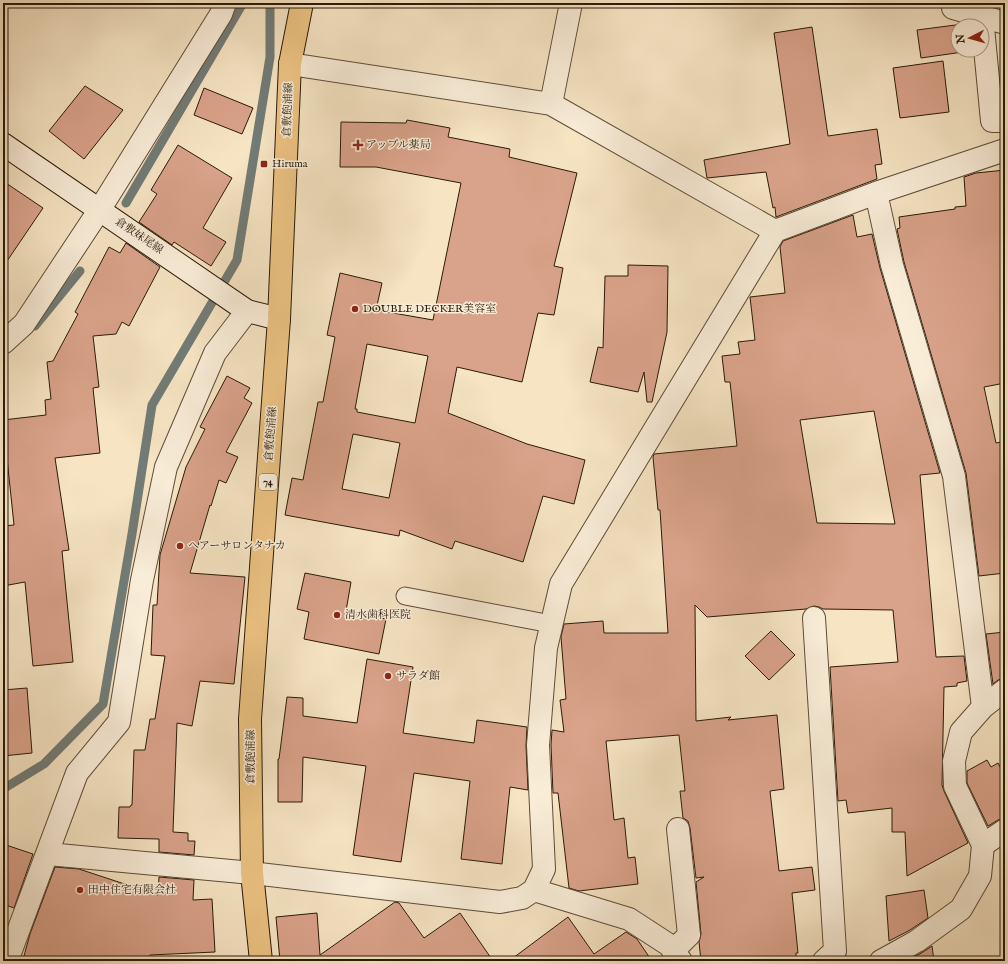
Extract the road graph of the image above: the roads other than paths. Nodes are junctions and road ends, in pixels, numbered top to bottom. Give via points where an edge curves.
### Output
1 (225, 3) edge
2 (302, 3) edge
3 (571, 3) edge
4 (953, 8) dead end
5 (982, 17) junction
6 (1005, 23) edge
7 (290, 64) junction
8 (551, 104) junction
9 (1005, 121) edge
10 (3, 144) edge
11 (1005, 150) edge
12 (876, 193) junction
13 (100, 209) junction
14 (775, 231) junction
15 (240, 307) junction
16 (279, 319) junction
17 (3, 343) edge
18 (405, 596) dead end
19 (814, 618) dead end
20 (551, 624) junction
21 (1005, 690) edge
22 (983, 707) junction
23 (678, 830) dead end
24 (1005, 830) edge
25 (983, 845) junction
26 (48, 854) junction
27 (252, 873) junction
28 (534, 890) junction
29 (677, 956) edge
30 (7, 961) edge
31 (261, 961) edge
32 (824, 961) edge
33 (881, 961) edge

1 - 13 street via 221,14
2 - 7 main road, 倉敷飽浦線 / 74
3 - 8 street
4 - 5 street
5 - 6 street
5 - 9 street via 992,121
7 - 8 street
7 - 16 main road, 倉敷飽浦線 / 74
8 - 14 street
10 - 13 street, 倉敷妹尾線
11 - 12 street
12 - 14 street
12 - 22 street via 892,265 954,476
13 - 15 street, 倉敷妹尾線
13 - 17 street via 24,324
14 - 20 street via 561,584
15 - 16 street, 倉敷妹尾線
15 - 26 street via 216,353 166,467 142,580 119,722 77,773
16 - 27 main road, 倉敷飽浦線 / 74 via 250,719
18 - 20 lane
19 - 32 street via 835,951
20 - 28 street via 546,648 538,745 544,869
21 - 22 street
22 - 25 street via 961,732 954,761 955,786
23 - 29 street via 689,935
24 - 25 street
25 - 33 street via 980,876 961,908 917,941
26 - 27 street
26 - 30 street
27 - 28 street via 500,902 522,898
27 - 31 main road, 倉敷飽浦線 / 74
28 - 29 street via 629,919 669,945

